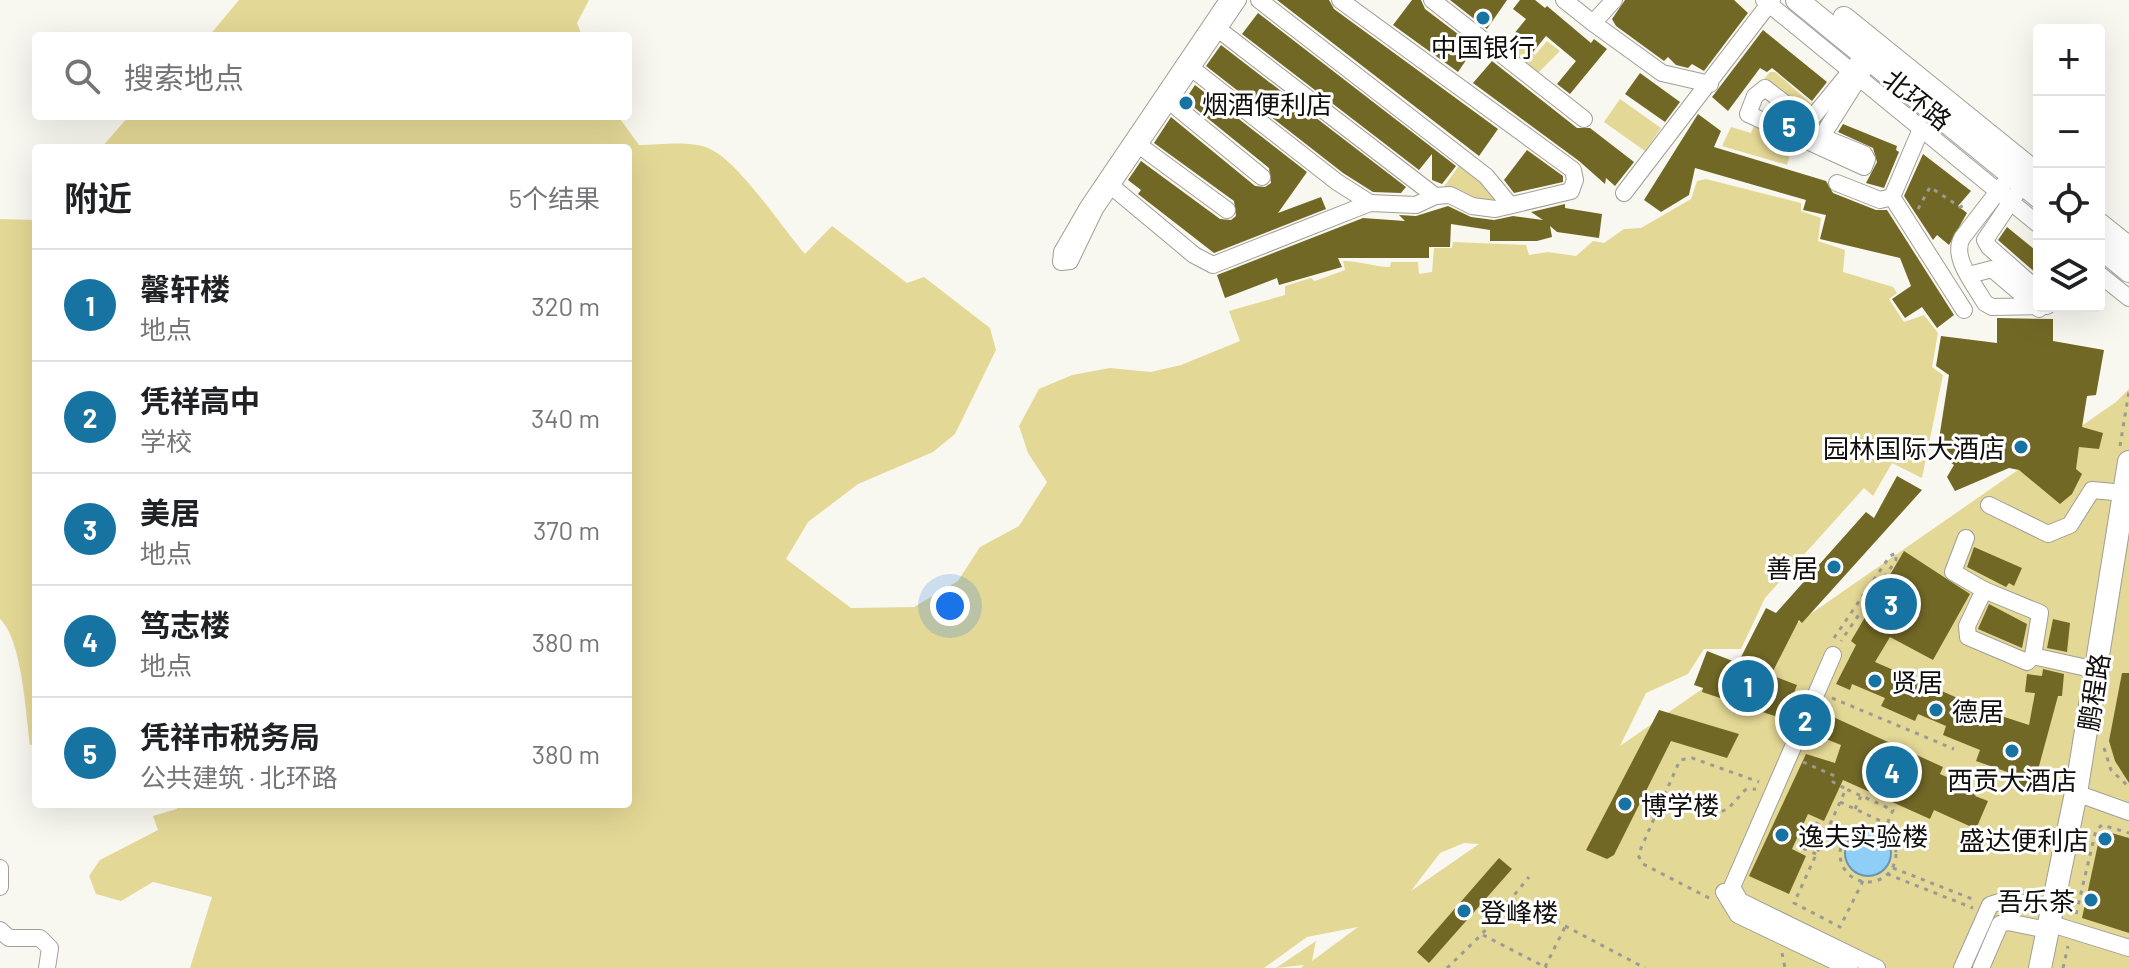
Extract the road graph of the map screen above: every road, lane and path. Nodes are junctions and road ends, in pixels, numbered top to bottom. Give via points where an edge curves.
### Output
1 (1228, 0) edge
2 (1238, 0) edge
3 (1259, 0) edge
4 (1340, 0) edge
5 (1432, 0) edge
6 (1564, 0) edge
7 (1614, 0) edge
8 (1769, 2) edge
9 (1821, 7) edge
10 (1593, 23) junction
11 (1218, 29) junction
12 (1861, 66) junction
13 (1190, 67) junction
14 (1710, 84) junction
15 (1169, 101) junction
16 (1584, 119) dead end
17 (1921, 129) junction
18 (1140, 146) junction
19 (1262, 177) dead end
20 (1837, 183) dead end
21 (1110, 185) junction
22 (2020, 187) edge
23 (1624, 193) dead end
24 (1435, 196) junction
25 (1892, 197) junction
26 (1370, 203) junction
27 (1510, 205) junction
28 (1227, 210) dead end
29 (1983, 210) junction
30 (2033, 213) edge
31 (1914, 218) dead end
32 (2105, 229) edge
33 (2129, 248) edge
34 (2105, 251) edge
35 (2129, 271) edge
36 (1969, 275) junction
37 (2105, 279) edge
38 (2033, 292) edge
39 (2033, 296) edge
40 (2129, 298) edge
41 (2033, 303) edge
42 (1964, 310) dead end
43 (2129, 462) edge
44 (2125, 493) junction
45 (1989, 505) dead end
46 (2129, 530) edge
47 (1966, 538) dead end
48 (1984, 590) junction
49 (1830, 653) junction
50 (2033, 656) junction
51 (2096, 670) junction
52 (1817, 692) junction
53 (2103, 740) dead end
54 (1954, 749) dead end
55 (1789, 756) junction
56 (2129, 787) edge
57 (1769, 789) junction
58 (1846, 789) junction
59 (1665, 795) junction
60 (1861, 796) junction
61 (2081, 796) junction
62 (1840, 802) junction
63 (1855, 809) junction
64 (2129, 812) edge
65 (1887, 824) junction
66 (1828, 829) junction
67 (1884, 831) junction
68 (2129, 833) edge
69 (1816, 854) junction
70 (0, 868) edge
71 (1892, 868) junction
72 (1887, 874) junction
73 (1529, 877) dead end
74 (1863, 881) junction
75 (0, 887) edge
76 (1512, 898) junction
77 (1732, 909) junction
78 (1988, 909) junction
79 (2052, 921) junction
80 (2082, 922) dead end
81 (1565, 927) junction
82 (0, 930) edge
83 (1482, 934) junction
84 (2129, 948) edge
85 (2066, 950) dead end
86 (1632, 961) junction
87 (1546, 967) edge
88 (47, 968) edge
89 (1447, 968) edge
90 (1629, 968) edge
91 (1645, 968) edge
92 (1849, 968) edge
93 (1877, 968) edge
94 (1962, 968) edge
95 (1981, 968) edge
96 (2040, 968) edge
97 (2051, 968) edge
98 (2063, 968) edge

1 - 21 street via 1088,207 1061,262 1070,261
2 - 11 street
3 - 27 street via 1486,176
4 - 27 street via 1575,173 1574,186 1563,195
5 - 16 street
6 - 10 street
7 - 10 street
8 - 12 street
8 - 14 street
9 - 12 main road, 北环路
9 - 22 main road, 北环路
10 - 14 street via 1662,73
11 - 13 street
11 - 24 street
12 - 12 street via 1812,118 1804,118 1765,88 1748,114 1864,167 1864,154 1824,133
12 - 17 street
12 - 22 main road, 北环路
13 - 15 street
13 - 26 street
14 - 23 street
15 - 18 street
15 - 19 street
17 - 22 street
17 - 25 street
18 - 21 street
18 - 28 street
20 - 25 street via 1880,200
21 - 26 street via 1213,265
22 - 29 street
22 - 30 street
22 - 38 street via 1985,240
24 - 26 street via 1416,205
24 - 27 street via 1450,195 1490,209
25 - 42 street
29 - 31 path via 1969,201 1960,207 1930,187
29 - 36 street via 1958,246
32 - 33 main road
34 - 35 main road
36 - 39 street via 1992,269
36 - 41 street via 1992,307
37 - 40 street
43 - 44 main road, 鹏程路
44 - 45 street via 2092,490 2070,525 2048,534
44 - 51 main road, 鹏程路
46 - 61 main road, 鹏程路
47 - 48 street via 1953,572
48 - 50 street via 2040,613
48 - 50 street via 1967,626 1968,637 2027,662
49 - 49 path via 1896,560 1896,553 1890,556
49 - 52 street
49 - 57 street
50 - 51 street
51 - 61 main road, 鹏程路
52 - 54 path
52 - 55 street
53 - 56 path via 2111,770
55 - 58 path via 1835,776 1833,782
55 - 93 street via 1732,881 1735,895 1796,931
57 - 59 path via 1749,788 1717,813
57 - 59 path via 1684,758
57 - 77 street via 1724,888
58 - 60 path
58 - 62 path
59 - 77 path via 1639,861
60 - 63 path
60 - 65 path via 1893,810
61 - 64 street
61 - 79 main road, 鹏程路
62 - 63 path
62 - 66 path
63 - 65 path
65 - 67 path
66 - 69 path
66 - 69 path via 1812,821 1800,847
67 - 71 path via 1896,852
67 - 74 path via 1860,827 1842,843 1844,867
68 - 80 path via 2102,825 2096,830 2075,912
69 - 74 path via 1794,903 1840,927
70 - 75 street
71 - 72 path
71 - 78 path
72 - 74 path
72 - 78 path
73 - 76 path
76 - 81 path
76 - 83 path
77 - 92 street
78 - 79 street via 2005,900
78 - 94 street
79 - 84 street
79 - 95 street via 2000,924
79 - 96 main road, 鹏程路
79 - 97 main road, 鹏程路
81 - 86 path
81 - 87 path
82 - 88 street via 9,938 40,938 50,948
83 - 87 path
83 - 89 path
85 - 98 path
86 - 90 path
86 - 91 path

